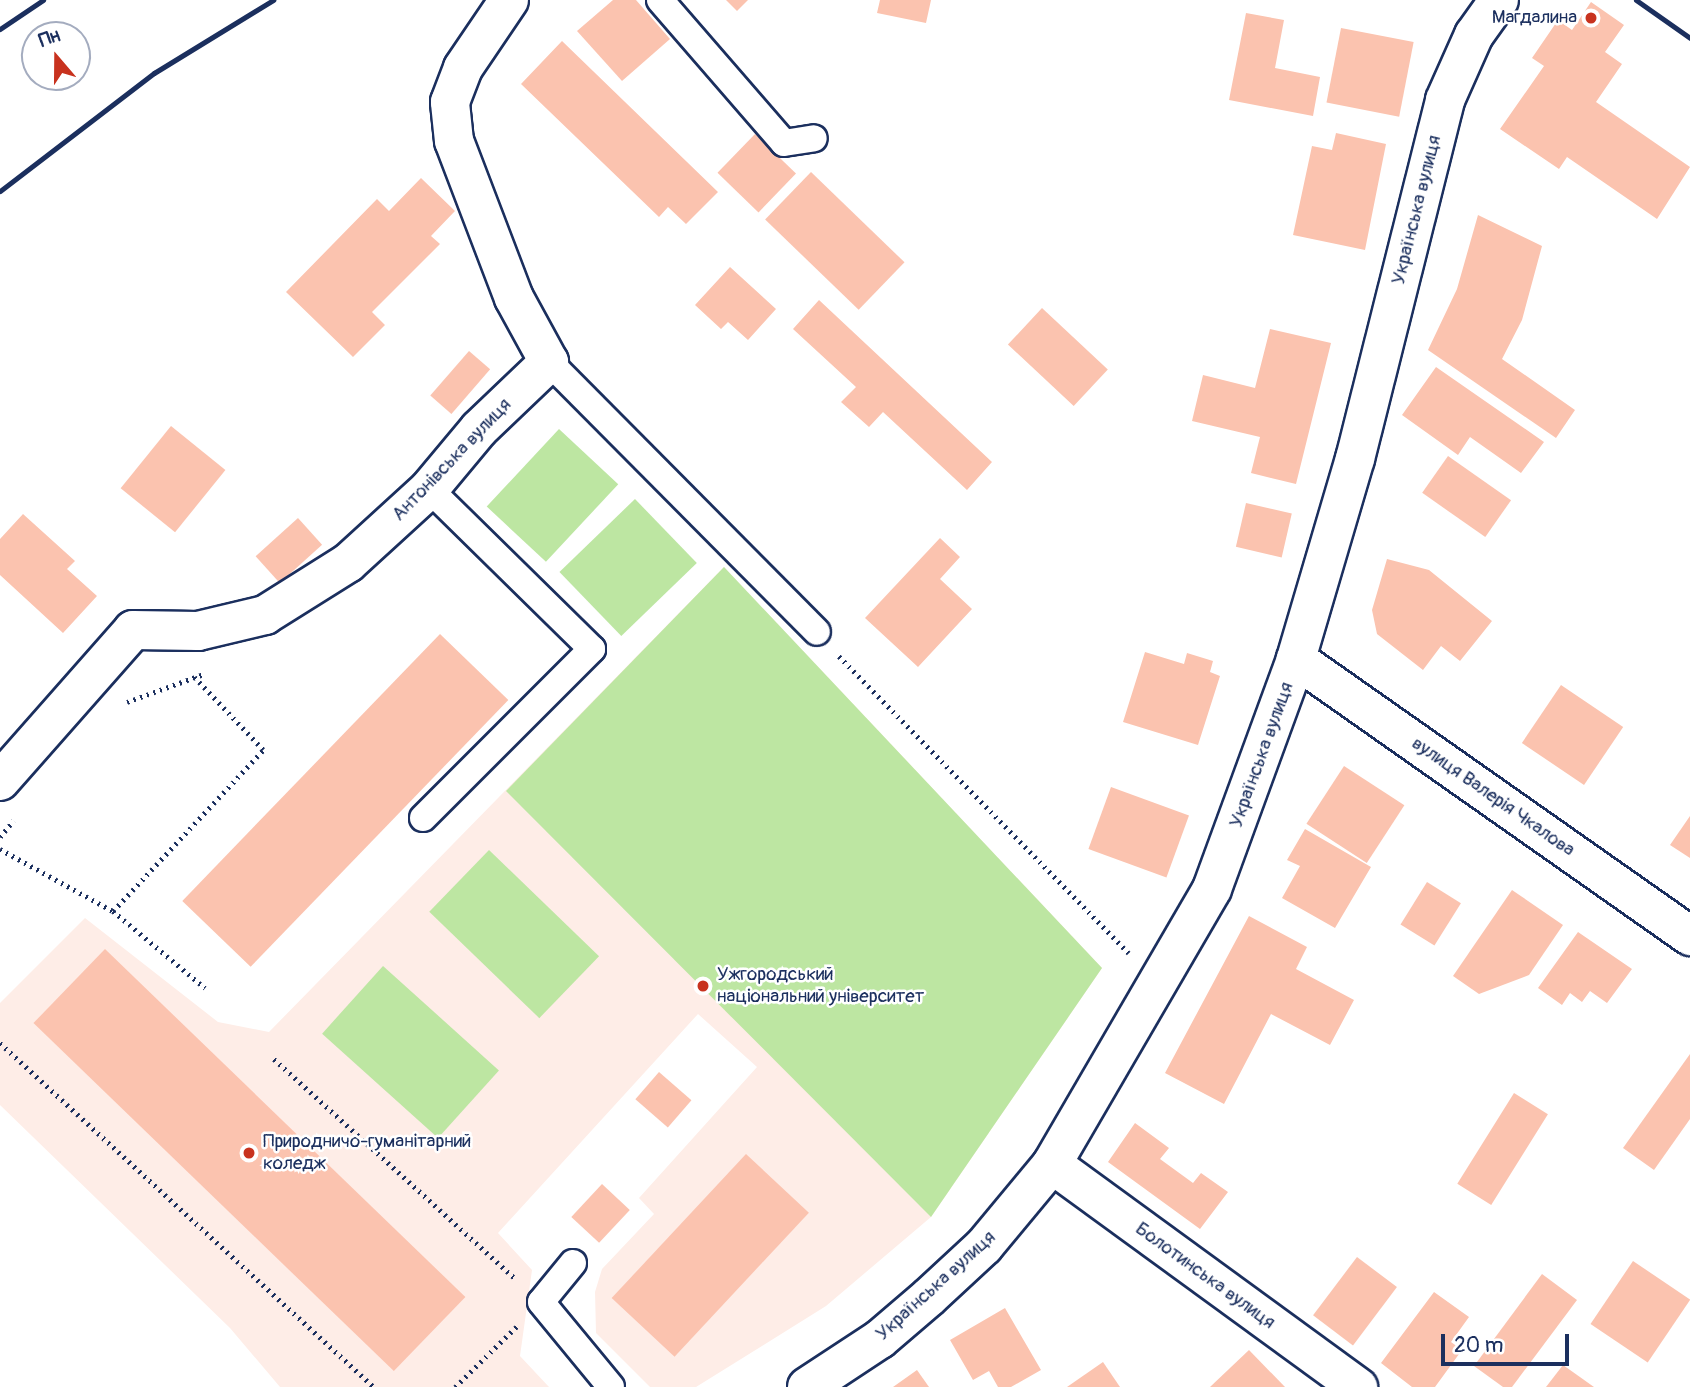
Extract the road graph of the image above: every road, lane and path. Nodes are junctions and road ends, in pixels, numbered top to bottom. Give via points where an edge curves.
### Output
1 (509, 0) edge
2 (660, 0) edge
3 (1499, 0) edge
4 (814, 138) dead end
5 (549, 362) junction
6 (429, 489) junction
7 (817, 632) joint
8 (1296, 659) junction
9 (194, 677) dead end
10 (0, 781) edge
11 (423, 818) dead end
12 (0, 849) edge
13 (113, 911) junction
14 (1690, 936) edge
15 (1158, 983) junction
16 (205, 988) dead end
17 (0, 1043) edge
18 (274, 1059) dead end
19 (1052, 1164) junction
20 (573, 1263) dead end
21 (541, 1302) junction
22 (374, 1387) edge
23 (455, 1387) edge
24 (611, 1387) edge
25 (807, 1387) edge
26 (1358, 1387) edge

1 - 5 street via 463,68 450,102 451,115 454,141 514,298
2 - 4 lane via 785,143
3 - 8 street, Українська вулиця via 1474,35 1444,100 1354,460
5 - 6 street, Антонівська вулиця via 479,429
5 - 7 lane
6 - 10 street, Антонівська вулиця via 348,563 265,615 198,631 133,629
6 - 11 lane via 592,649
7 - 15 path
8 - 14 street, вулиця Валерія Чкалова
8 - 15 street, Українська вулиця via 1212,888
9 - 13 path via 263,750
12 - 13 path
13 - 16 path
15 - 19 street, Українська вулиця
17 - 22 path
18 - 21 path
19 - 25 street, Українська вулиця via 984,1246 929,1297 880,1339
19 - 26 street, Болотинська вулиця
20 - 21 lane
21 - 23 path
21 - 24 lane

